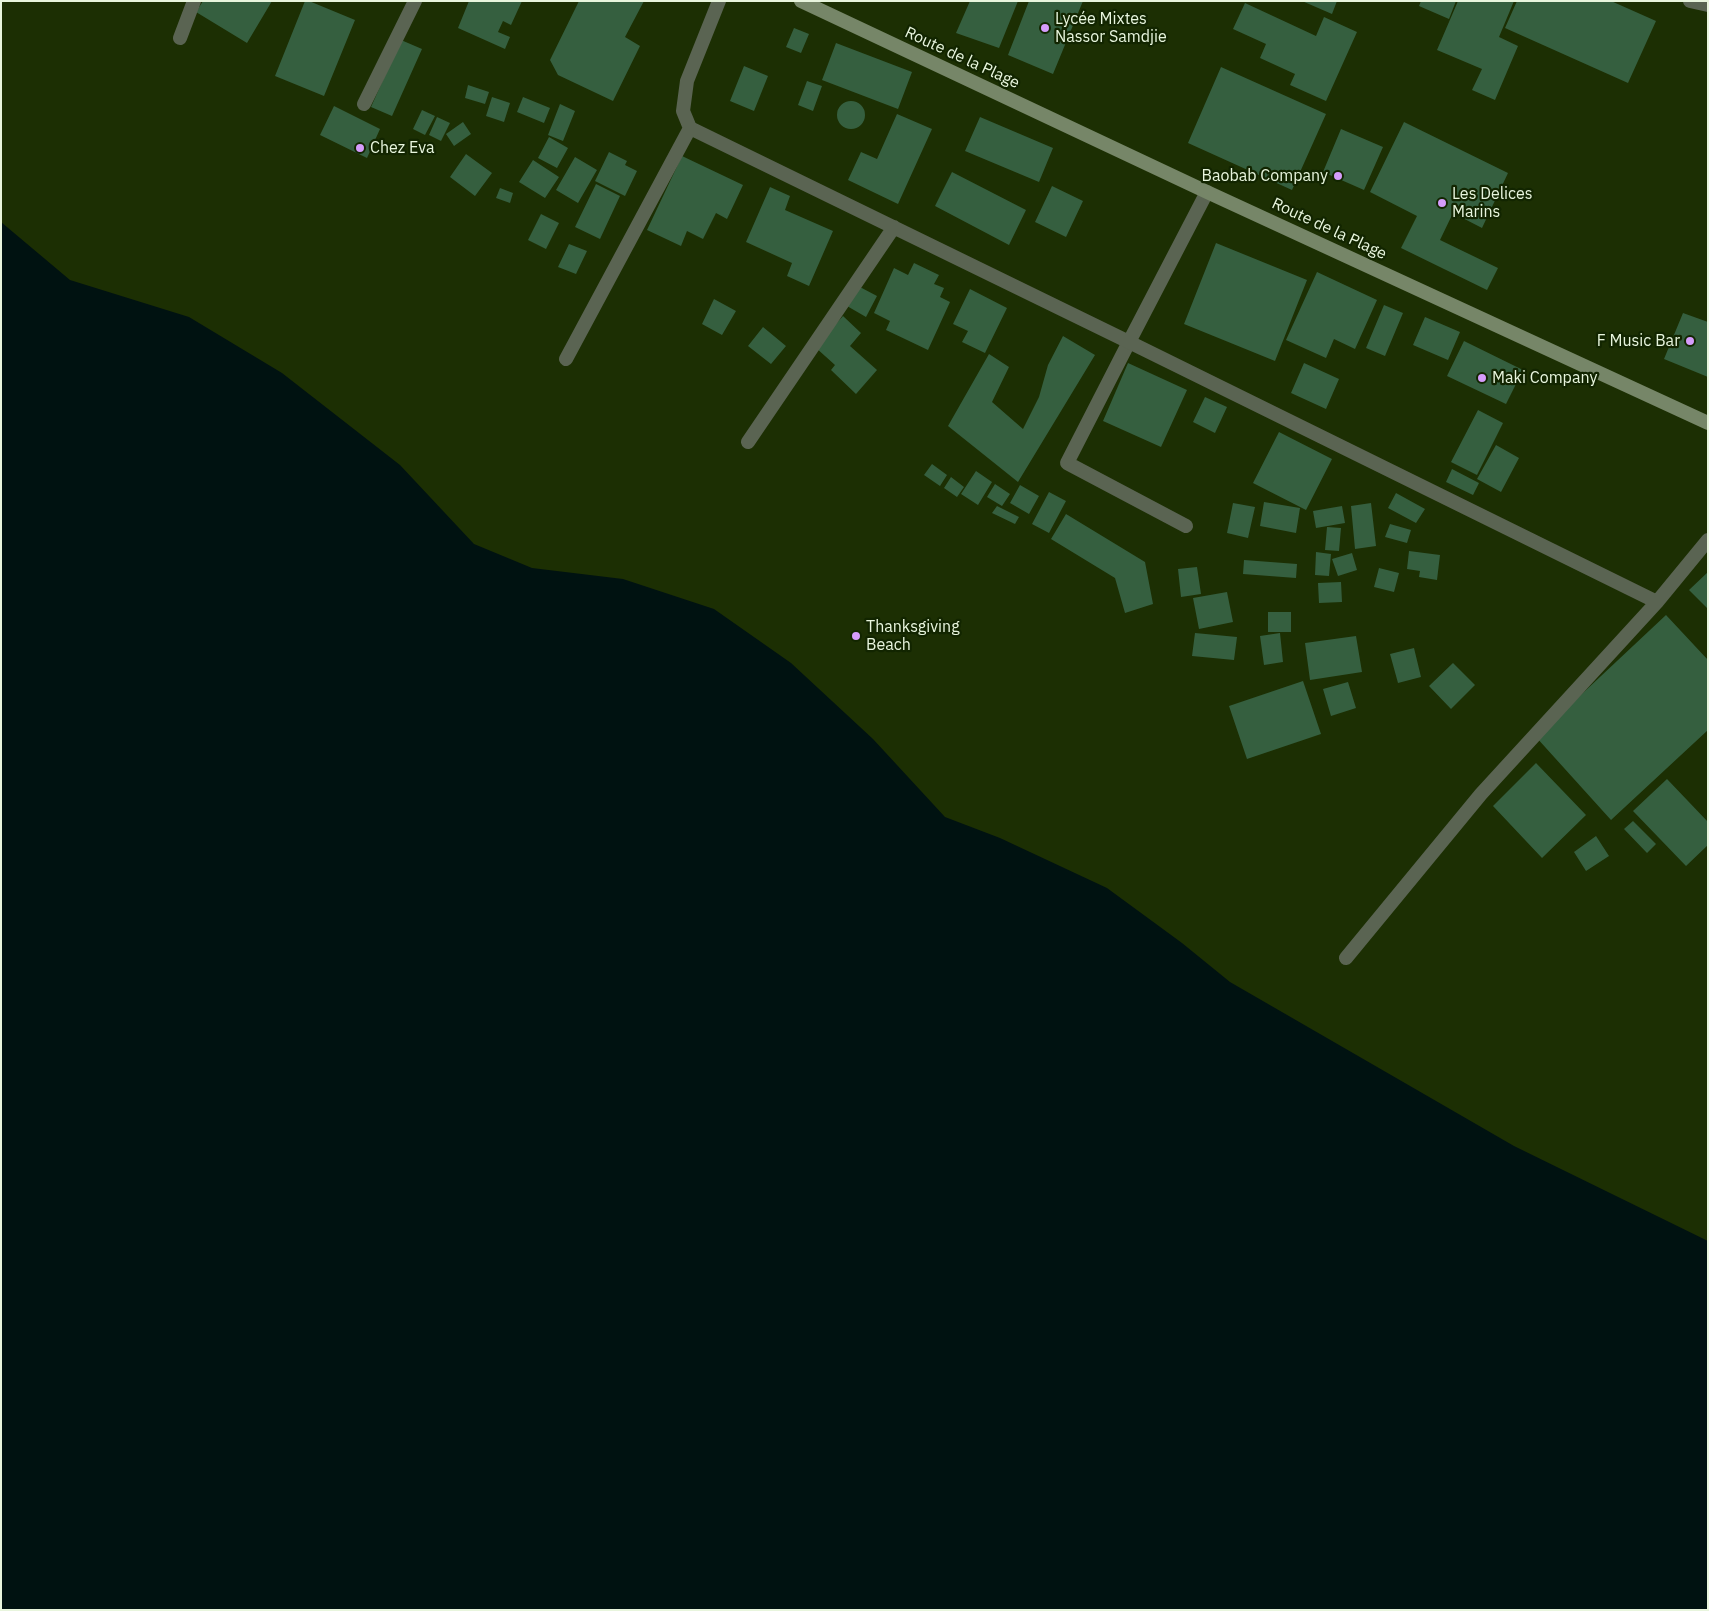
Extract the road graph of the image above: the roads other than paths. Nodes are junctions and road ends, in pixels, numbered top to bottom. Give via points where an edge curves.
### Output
1 (194, 1) edge
2 (415, 1) edge
3 (719, 1) edge
4 (801, 1) edge
5 (1690, 1) edge
6 (1708, 5) edge
7 (180, 38) dead end
8 (364, 104) dead end
9 (690, 128) junction
10 (1207, 192) junction
11 (894, 227) junction
12 (1129, 342) junction
13 (566, 359) dead end
14 (1708, 423) edge
15 (748, 442) dead end
16 (1186, 526) dead end
17 (1708, 540) edge
18 (1658, 602) junction
19 (1346, 958) dead end

1 - 7 street
2 - 8 street
3 - 9 street via 688,81 683,112
4 - 10 main road, Route de la Plage
5 - 6 street
9 - 11 street
9 - 13 street
10 - 12 street
10 - 14 main road, Route de la Plage
11 - 12 street
11 - 15 street
12 - 16 street via 1067,463
12 - 18 street
17 - 18 street
18 - 19 street via 1481,794

